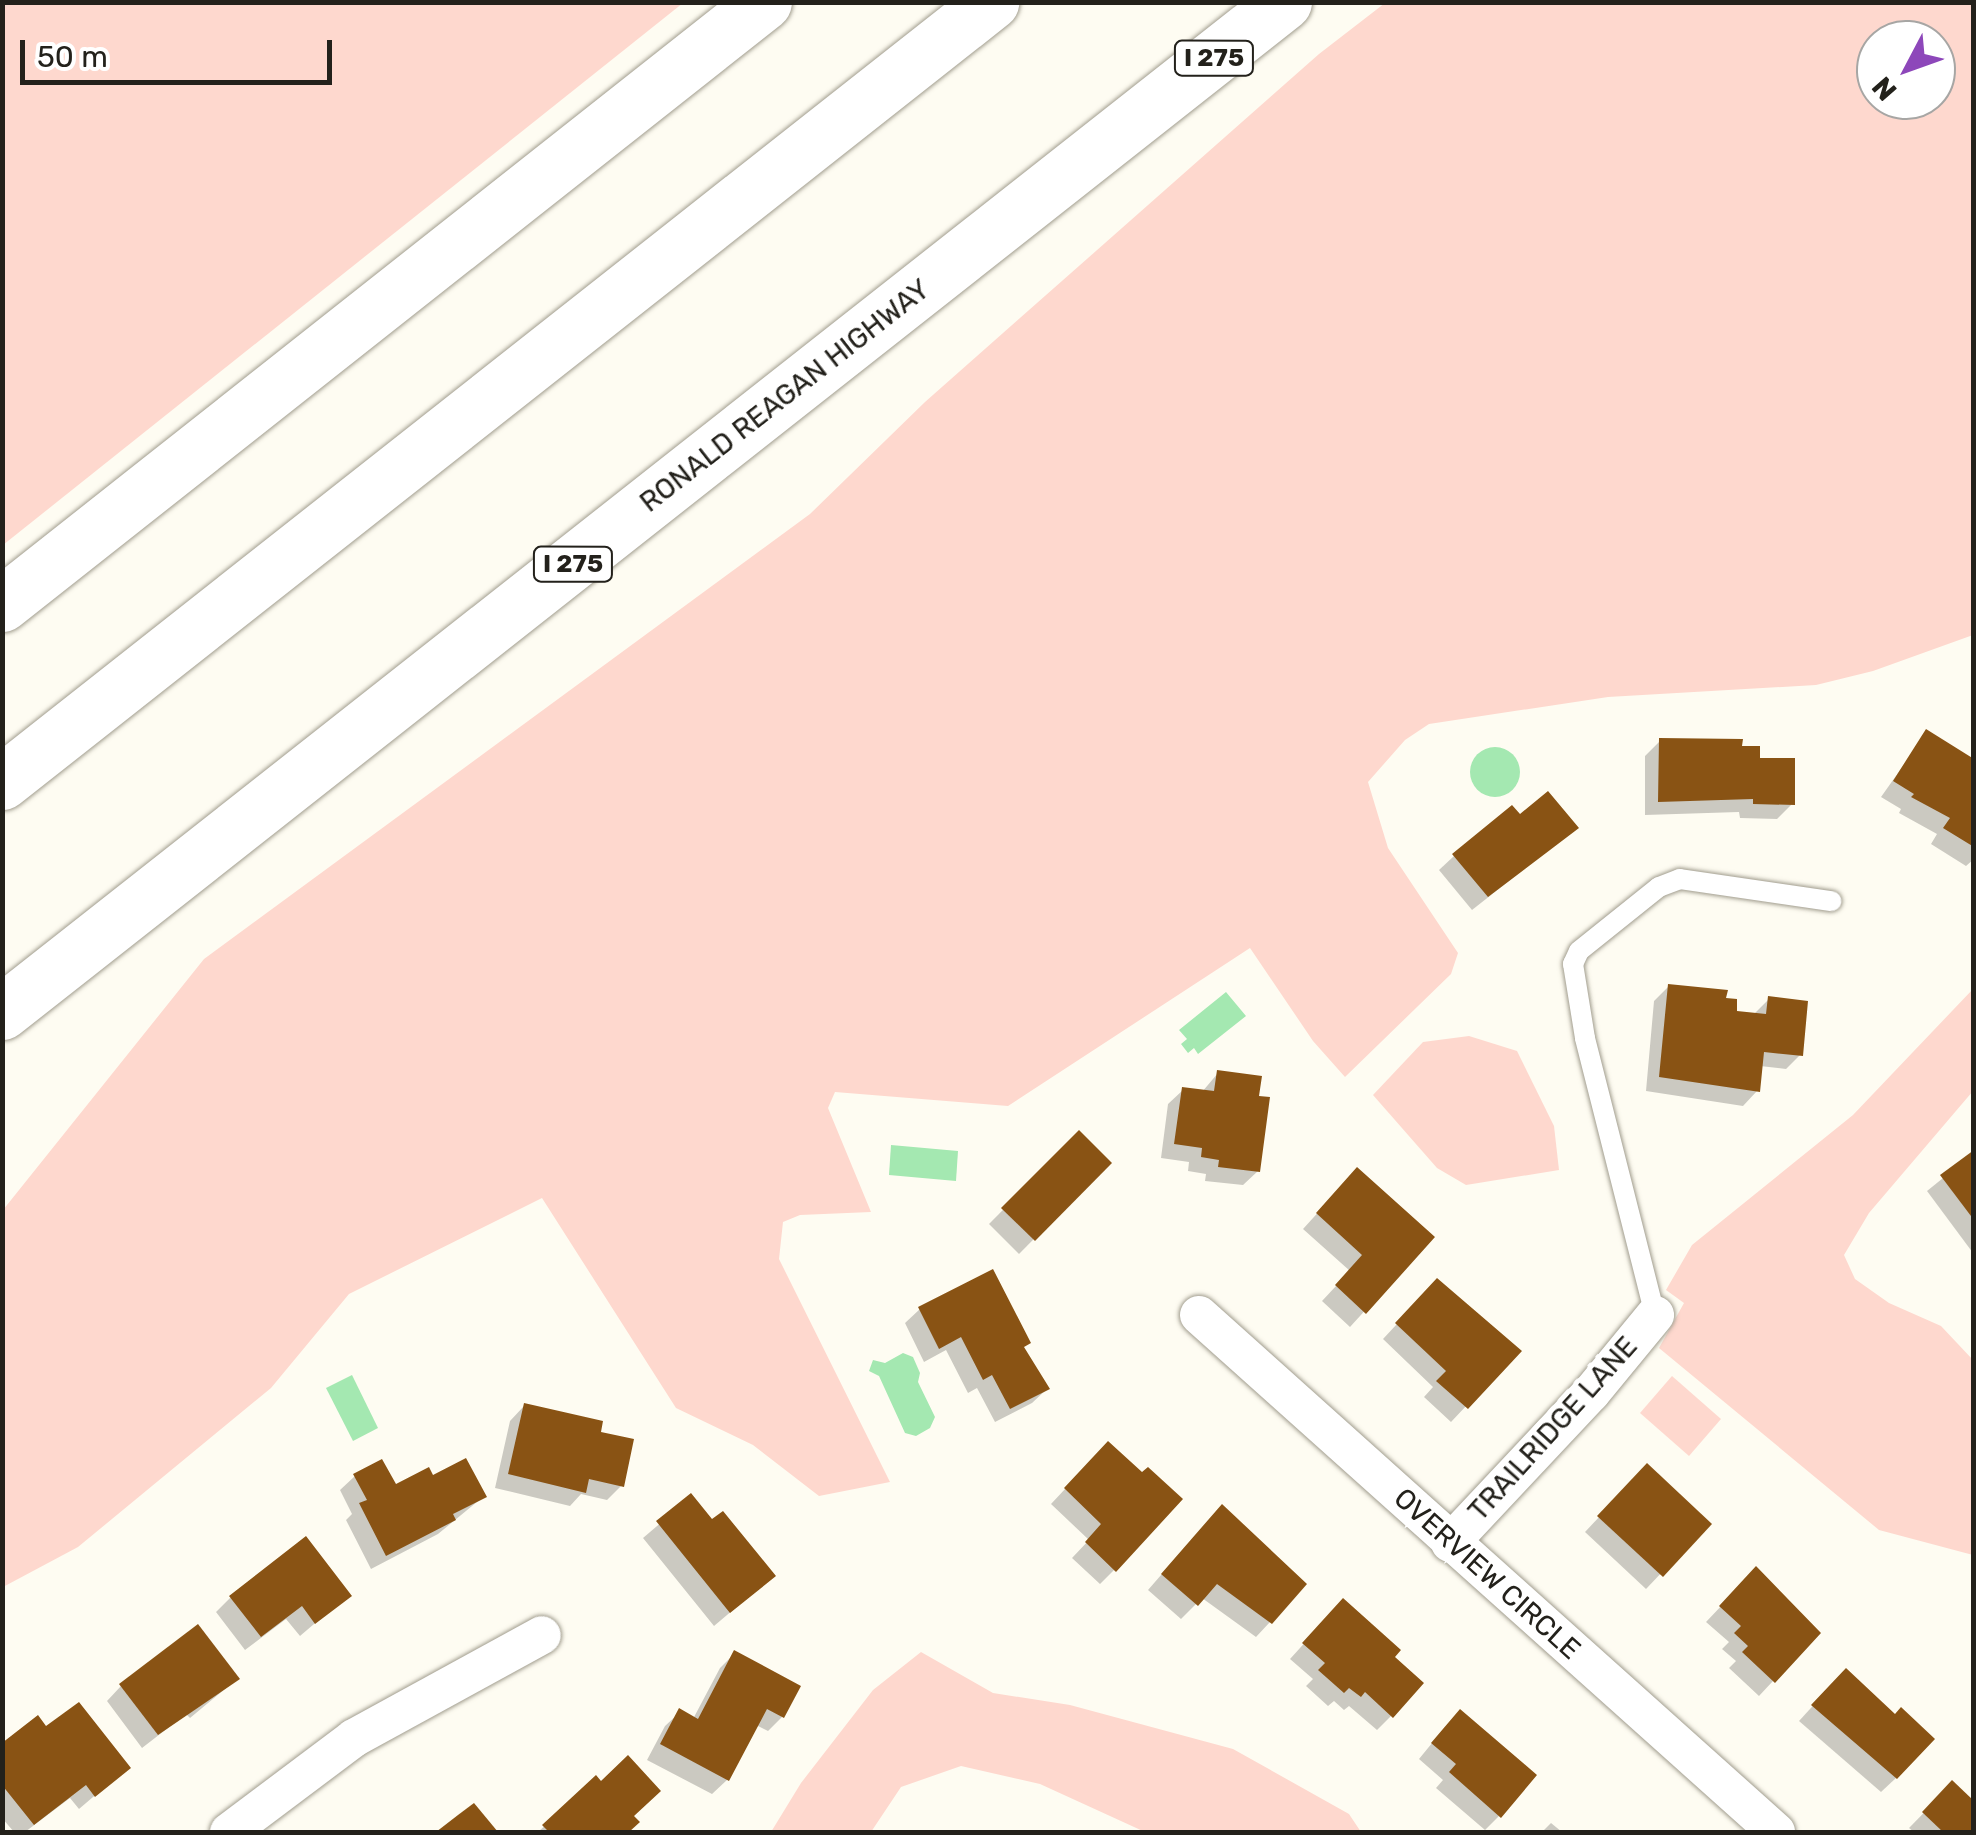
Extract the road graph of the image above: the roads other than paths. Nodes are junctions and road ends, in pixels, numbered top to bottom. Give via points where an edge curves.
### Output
1 (764, 2) edge
2 (991, 2) edge
3 (1284, 2) edge
4 (2, 604) edge
5 (2, 782) edge
6 (1831, 901) dead end
7 (2, 1012) edge
8 (1199, 1315) dead end
9 (1654, 1315) joint
10 (1450, 1543) junction
11 (542, 1635) dead end
12 (229, 1832) edge
13 (1776, 1832) edge

1 - 4 highway
2 - 5 highway
3 - 7 highway, RONALD REAGAN HIGHWAY / I 275
6 - 9 lane via 1680,879 1660,887 1579,951 1573,964
8 - 10 street, OVERVIEW CIRCLE
9 - 10 street, TRAILRIDGE LANE via 1591,1393
10 - 13 street, OVERVIEW CIRCLE
11 - 12 street via 354,1738

